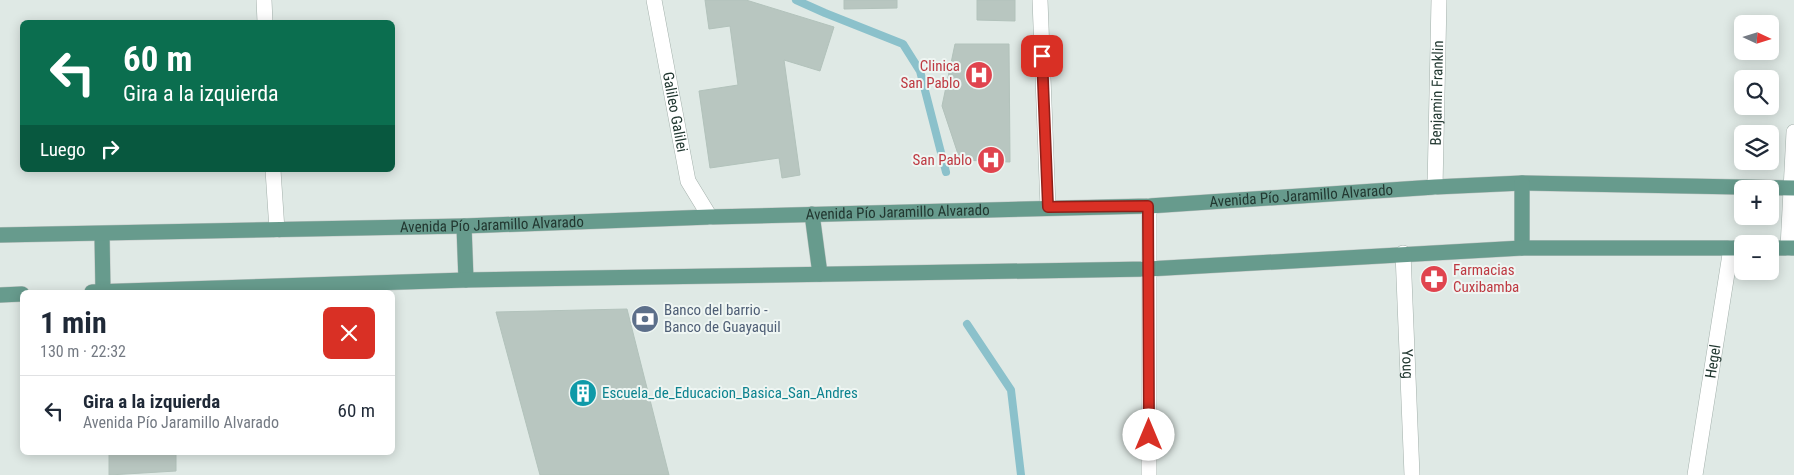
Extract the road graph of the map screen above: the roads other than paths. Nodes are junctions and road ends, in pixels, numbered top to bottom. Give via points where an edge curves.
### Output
1 (264, 0) edge
2 (654, 0) edge
3 (1040, 0) edge
4 (1439, 0) edge
5 (266, 20) edge
6 (1794, 132) edge
7 (273, 172) edge
8 (1522, 183) junction
9 (1435, 187) junction
10 (1793, 188) edge
11 (1148, 206) junction
12 (1048, 207) junction
13 (812, 214) junction
14 (710, 217) junction
15 (464, 226) junction
16 (276, 230) junction
17 (102, 234) junction
18 (0, 235) edge
19 (1522, 248) junction
20 (1734, 248) edge
21 (1791, 248) edge
22 (1403, 253) junction
23 (1734, 264) edge
24 (1148, 269) junction
25 (820, 274) junction
26 (466, 280) junction
27 (103, 290) edge
28 (164, 290) edge
29 (20, 294) edge
30 (0, 295) edge
31 (1149, 475) edge
32 (1412, 475) edge
33 (1695, 475) edge

1 - 5 street
2 - 14 street, Galileo Galilei via 688,181
3 - 12 street
4 - 9 street, Benjamin Franklin
6 - 10 street
7 - 16 street
8 - 9 main road, Avenida Pío Jaramillo Alvarado
8 - 10 main road, Avenida Pío Jaramillo Alvarado
8 - 19 main road
9 - 11 main road, Avenida Pío Jaramillo Alvarado
10 - 21 street
11 - 12 main road, Avenida Pío Jaramillo Alvarado
11 - 24 street
12 - 13 main road, Avenida Pío Jaramillo Alvarado
13 - 14 main road, Avenida Pío Jaramillo Alvarado
13 - 25 main road
14 - 15 main road, Avenida Pío Jaramillo Alvarado
15 - 16 main road, Avenida Pío Jaramillo Alvarado
15 - 26 main road
16 - 17 main road, Avenida Pío Jaramillo Alvarado
17 - 18 main road, Avenida Pío Jaramillo Alvarado
17 - 27 main road
19 - 20 main road
19 - 22 main road
22 - 24 main road
22 - 32 street, Youg
23 - 33 street, Hegel
24 - 25 main road
24 - 31 street
25 - 26 main road
26 - 28 main road
29 - 30 main road

